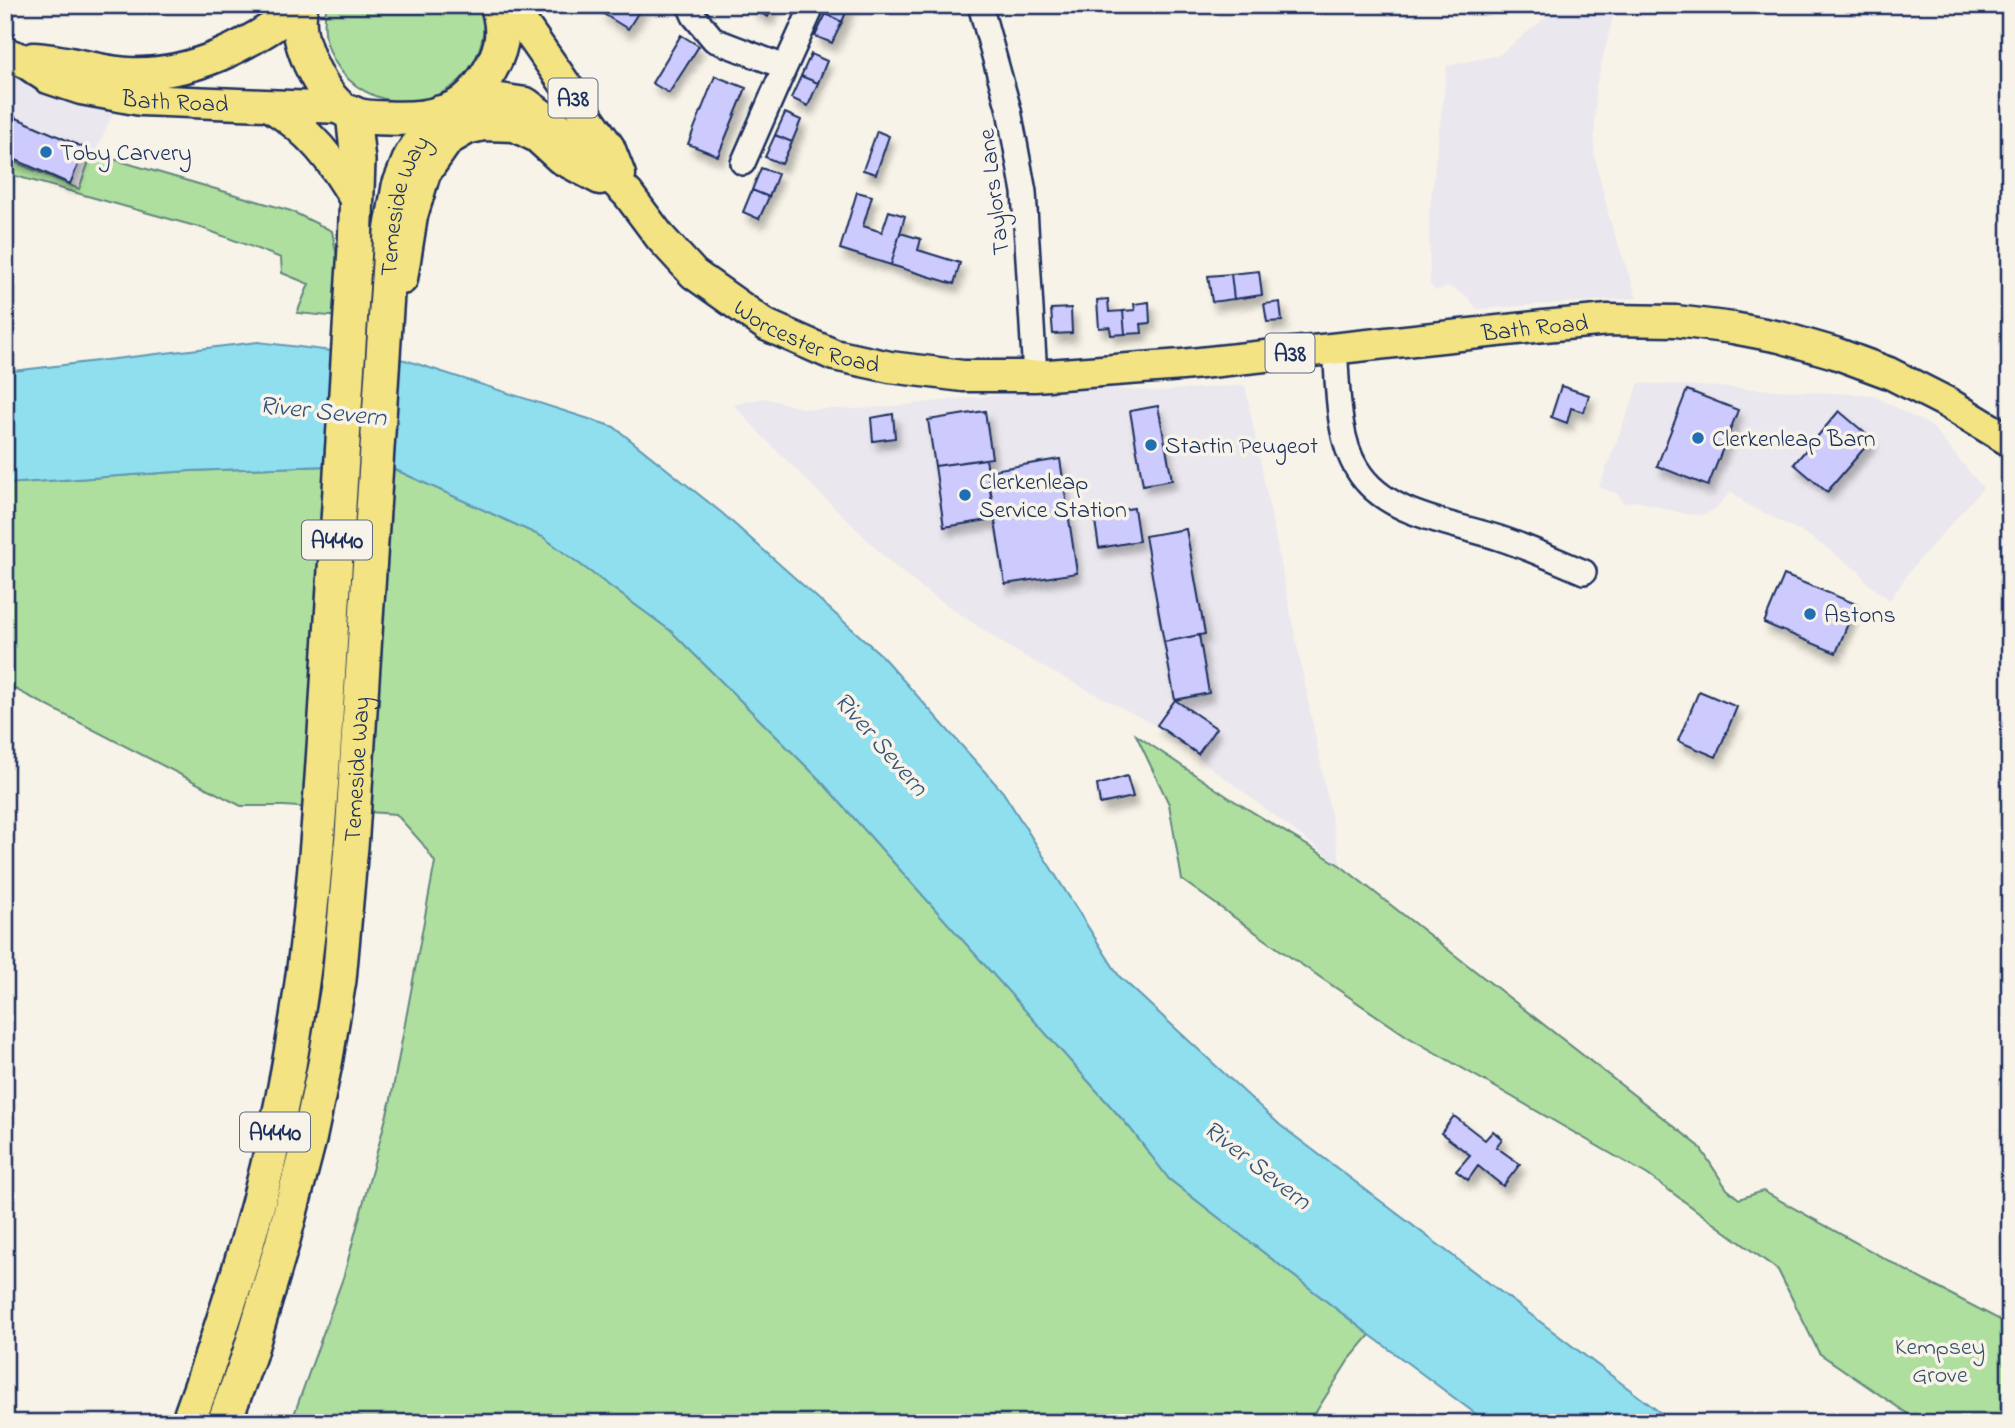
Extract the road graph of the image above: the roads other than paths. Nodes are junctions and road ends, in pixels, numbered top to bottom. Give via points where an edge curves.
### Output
1 (497, 5) edge
2 (510, 5) edge
3 (689, 5) edge
4 (813, 5) edge
5 (980, 5) edge
6 (301, 7) edge
7 (12, 56) edge
8 (785, 67) junction
9 (473, 95) junction
10 (270, 106) junction
11 (347, 110) junction
12 (439, 113) junction
13 (743, 163) dead end
14 (628, 194) junction
15 (356, 201) junction
16 (395, 278) junction
17 (1335, 348) junction
18 (1035, 376) junction
19 (2010, 441) edge
20 (1584, 572) dead end
21 (188, 1423) edge
22 (225, 1423) edge

1 - 9 highway via 501,42
2 - 14 main road, Worcester Road / A38 via 609,147
3 - 8 street via 714,40
4 - 8 street
5 - 18 street, Taylors Lane via 1009,110 1024,192
6 - 7 main road, Bath Road via 234,50 178,69 129,73
6 - 11 highway via 300,37 312,66 327,92
7 - 10 main road, Bath Road via 48,78 81,89 141,100
8 - 13 street
9 - 12 highway
9 - 14 main road, Worcester Road / A38 via 526,103 564,131
10 - 11 main road, Bath Road
10 - 15 main road via 327,154
11 - 12 highway via 371,118 415,119
11 - 15 highway, Temeside Way / A4440 via 358,161
12 - 16 highway, Temeside Way / A4440 via 411,156 399,186 391,232
14 - 16 main road via 559,158 537,137 515,126 467,129 448,140 425,173
14 - 18 main road, Worcester Road / A38 via 694,274 766,325 834,355 890,368 963,376
15 - 21 highway, Temeside Way / A4440 via 319,832 304,969 276,1130 216,1345
16 - 22 highway, Temeside Way / A4440 via 380,394 339,980 309,1140 282,1244
17 - 18 main road, Bath Road / A38
17 - 19 main road, Bath Road / A38 via 1608,320 1733,328 1780,337 1889,373
17 - 20 street via 1350,454 1381,495 1415,513 1500,538

